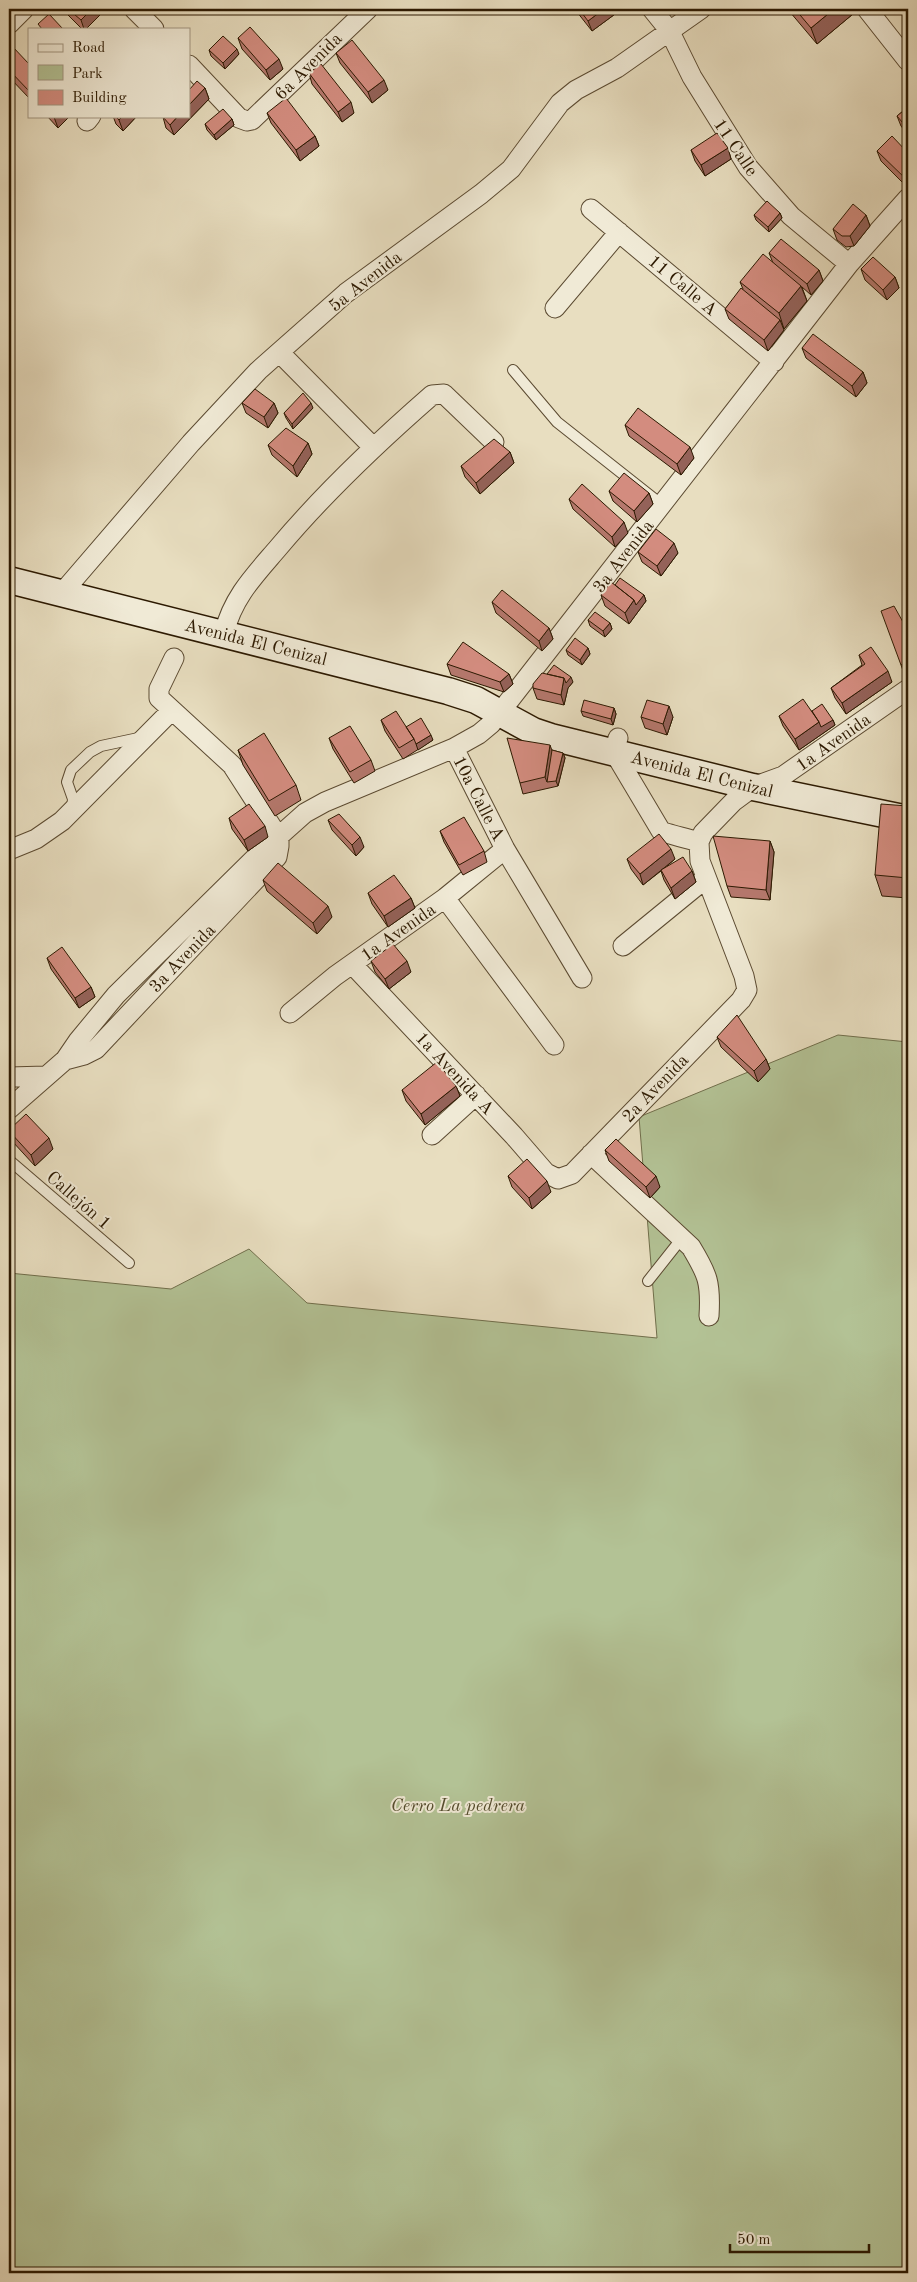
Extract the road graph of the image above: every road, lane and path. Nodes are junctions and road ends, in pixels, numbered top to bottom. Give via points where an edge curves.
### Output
1 (24, 9) edge
2 (134, 9) edge
3 (368, 9) edge
4 (652, 9) edge
5 (701, 9) edge
6 (867, 9) edge
7 (9, 24) edge
8 (153, 28) edge
9 (669, 30) junction
10 (908, 61) edge
11 (190, 66) edge
12 (908, 198) edge
13 (591, 209) dead end
14 (619, 232) junction
15 (849, 264) junction
16 (555, 308) dead end
17 (280, 353) junction
18 (774, 362) junction
19 (513, 370) dead end
20 (494, 442) edge
21 (373, 447) junction
22 (662, 505) junction
23 (9, 580) edge
24 (62, 593) junction
25 (224, 633) junction
26 (174, 658) dead end
27 (908, 689) edge
28 (171, 711) junction
29 (502, 712) junction
30 (147, 736) junction
31 (616, 745) junction
32 (454, 748) junction
33 (784, 776) junction
34 (753, 787) junction
35 (908, 801) edge
36 (72, 811) junction
37 (908, 819) edge
38 (279, 838) junction
39 (699, 842) junction
40 (505, 849) junction
41 (9, 850) edge
42 (705, 879) junction
43 (446, 898) junction
44 (623, 946) dead end
45 (352, 964) junction
46 (582, 978) dead end
47 (290, 1013) dead end
48 (554, 1045) dead end
49 (46, 1076) junction
50 (9, 1077) edge
51 (476, 1095) junction
52 (9, 1109) edge
53 (432, 1135) dead end
54 (591, 1154) junction
55 (9, 1160) edge
56 (558, 1179) joint
57 (682, 1238) junction
58 (129, 1263) dead end
59 (648, 1281) dead end
60 (709, 1316) dead end

1 - 7 street
2 - 8 street
3 - 11 street, 6a Avenida via 252,120 239,118
4 - 9 street, 11 Calle
5 - 9 street, 5a Avenida
6 - 10 street
9 - 15 street, 11 Calle via 696,84 748,167 791,216
9 - 17 street, 5a Avenida via 617,68 568,96 511,169 482,194 346,293
12 - 15 street, 3a Avenida
13 - 14 street, 11 Calle A
14 - 16 street
14 - 18 street, 11 Calle A
15 - 18 street, 3a Avenida
17 - 21 street
17 - 24 street, 5a Avenida via 258,371 191,443
18 - 22 street, 3a Avenida
19 - 22 lane via 557,422
20 - 21 street via 447,396 439,393 432,395
21 - 25 street via 308,513 246,585 228,614
22 - 29 street, 3a Avenida
23 - 24 street, Avenida El Cenizal
24 - 25 street, Avenida El Cenizal
25 - 29 street, Avenida El Cenizal via 448,691
26 - 28 street via 158,694
27 - 33 street, 1a Avenida
28 - 30 street
28 - 38 street via 232,765
29 - 31 street, Avenida El Cenizal via 550,719
29 - 32 street, 3a Avenida via 479,734
30 - 36 street
30 - 36 lane via 101,746 71,770 67,782
31 - 33 street, Avenida El Cenizal
31 - 34 street, Avenida El Cenizal
31 - 39 street via 661,831
32 - 38 street, 3a Avenida via 325,802 305,813
32 - 40 street, 10a Calle A
33 - 34 street, 1a Avenida
33 - 35 street, Avenida El Cenizal
34 - 37 street, Avenida El Cenizal
34 - 39 street, 1a Avenida via 709,825
36 - 41 street via 49,831
38 - 49 street, 3a Avenida via 277,857 271,864 96,1049 65,1060
39 - 42 street via 698,853
40 - 43 street, 1a Avenida
40 - 46 street, 10a Calle A
42 - 44 street
42 - 54 street, 2a Avenida via 747,990 741,1000
43 - 45 street, 1a Avenida
43 - 48 street
45 - 47 street, 1a Avenida
45 - 51 street, 1a Avenida A
49 - 50 street
49 - 52 street, 3a Avenida
51 - 53 street
51 - 56 street, 1a Avenida A via 546,1173
54 - 56 street, 2a Avenida via 572,1174
54 - 57 street
55 - 58 lane, Callejón 1
57 - 59 lane
57 - 60 street via 703,1266 711,1290

